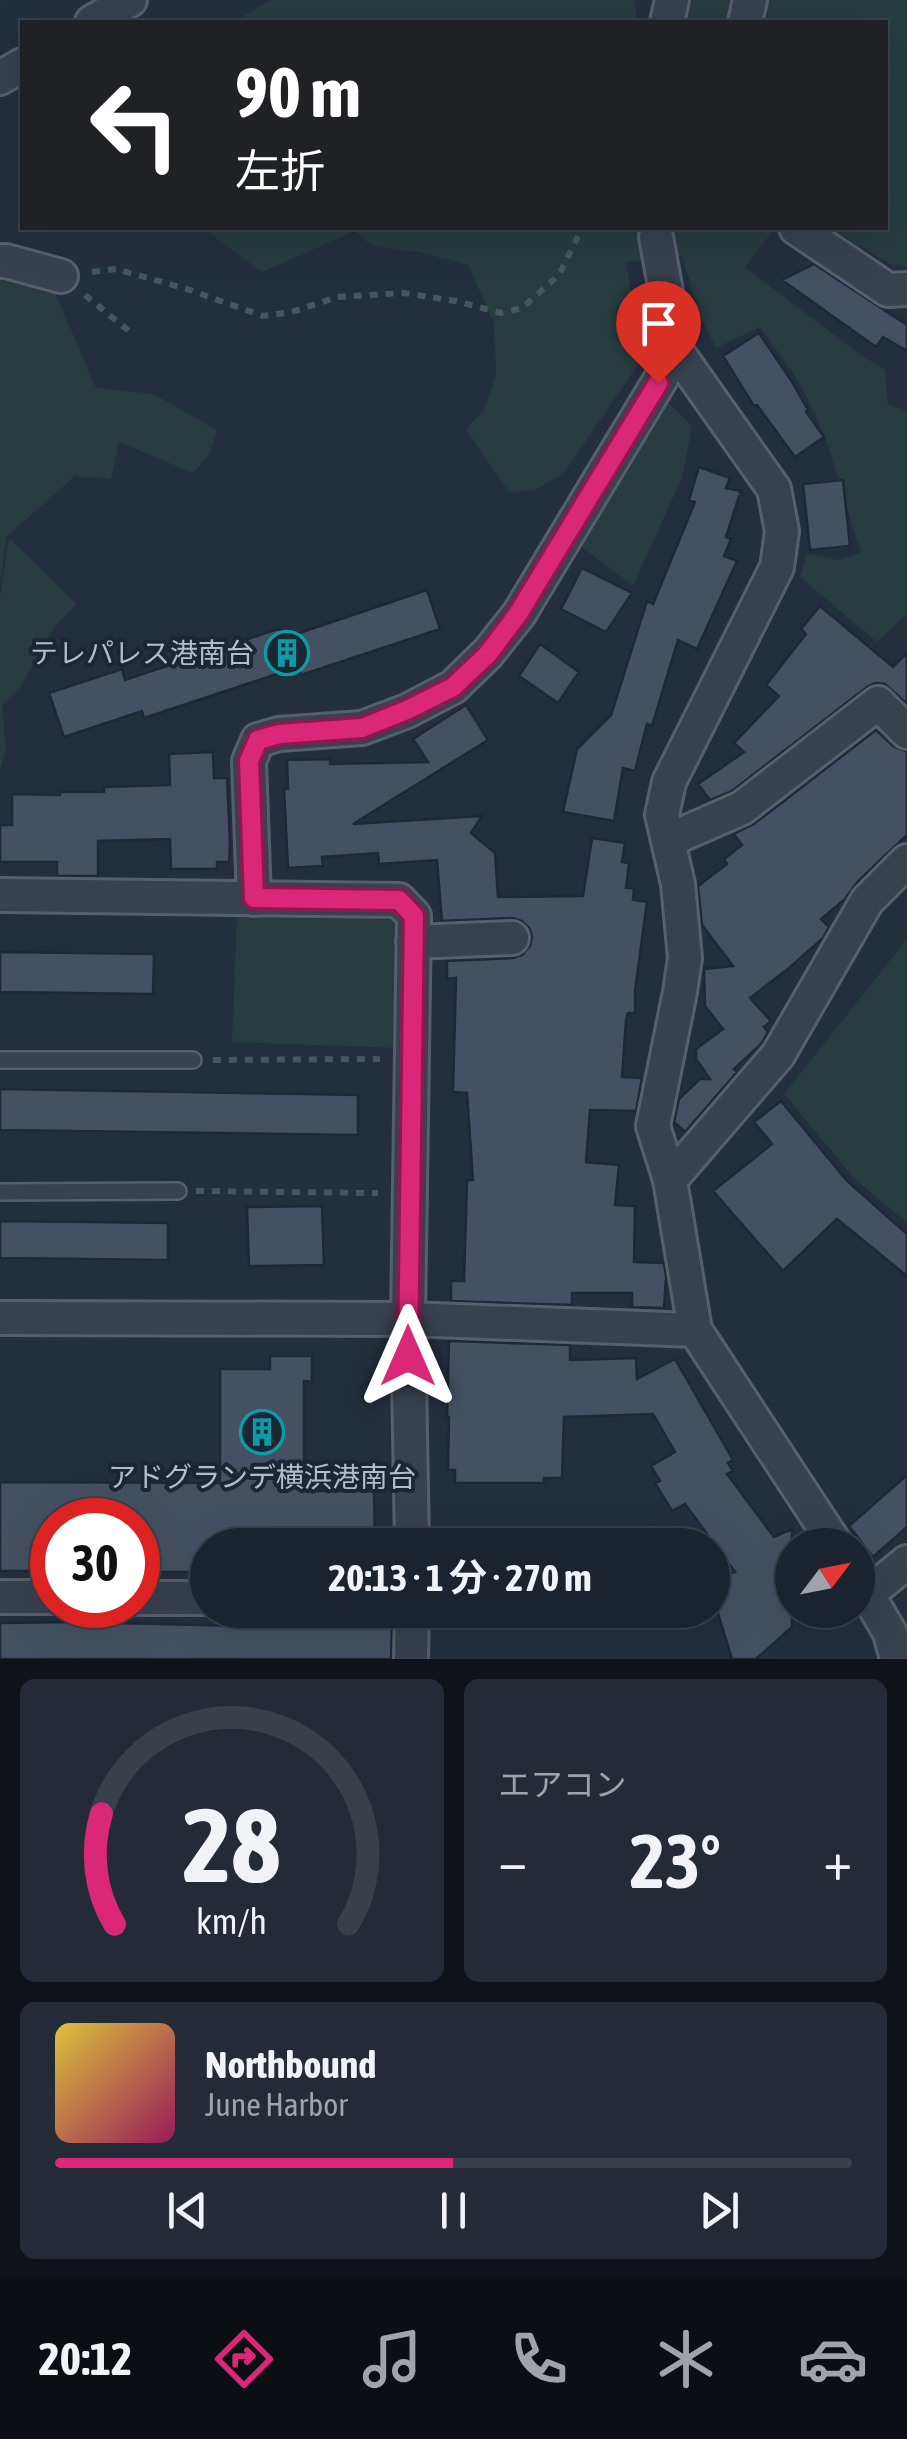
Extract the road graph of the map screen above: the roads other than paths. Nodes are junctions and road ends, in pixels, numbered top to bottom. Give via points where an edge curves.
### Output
1 (130, 0) edge
2 (95, 20) edge
3 (799, 230) edge
4 (656, 236) dead end
5 (0, 261) edge
6 (61, 276) road end
7 (907, 289) edge
8 (678, 352) junction
9 (907, 732) edge
10 (669, 840) junction
11 (907, 861) edge
12 (0, 895) edge
13 (254, 898) junction
14 (512, 938) dead end
15 (413, 942) junction
16 (0, 1060) edge
17 (193, 1060) road end
18 (670, 1180) junction
19 (178, 1191) road end
20 (0, 1192) edge
21 (0, 1318) edge
22 (408, 1319) junction
23 (696, 1330) junction
24 (412, 1528) edge
25 (825, 1528) edge
26 (907, 1562) edge
27 (875, 1579) edge
28 (0, 1596) edge
29 (30, 1597) edge
30 (160, 1598) edge
31 (190, 1598) edge
32 (875, 1607) edge
33 (412, 1628) edge
34 (411, 1659) edge
35 (896, 1659) edge

1 - 2 street
3 - 7 street via 888,290
4 - 8 street
5 - 6 street
8 - 10 street via 774,490 782,530 777,566 669,782 662,815
8 - 13 street via 518,614 453,687 362,728 258,740 249,761
9 - 10 street via 878,702 742,808
10 - 18 street via 685,958 653,1126
11 - 18 street via 867,901 778,1055
12 - 13 street
13 - 15 street via 399,900 414,916
14 - 15 street
15 - 22 street
16 - 17 lane
18 - 23 street
19 - 20 lane
21 - 22 street
22 - 23 street
22 - 24 street
23 - 25 street
26 - 27 street
28 - 29 street
30 - 31 street
32 - 35 street
33 - 34 street

